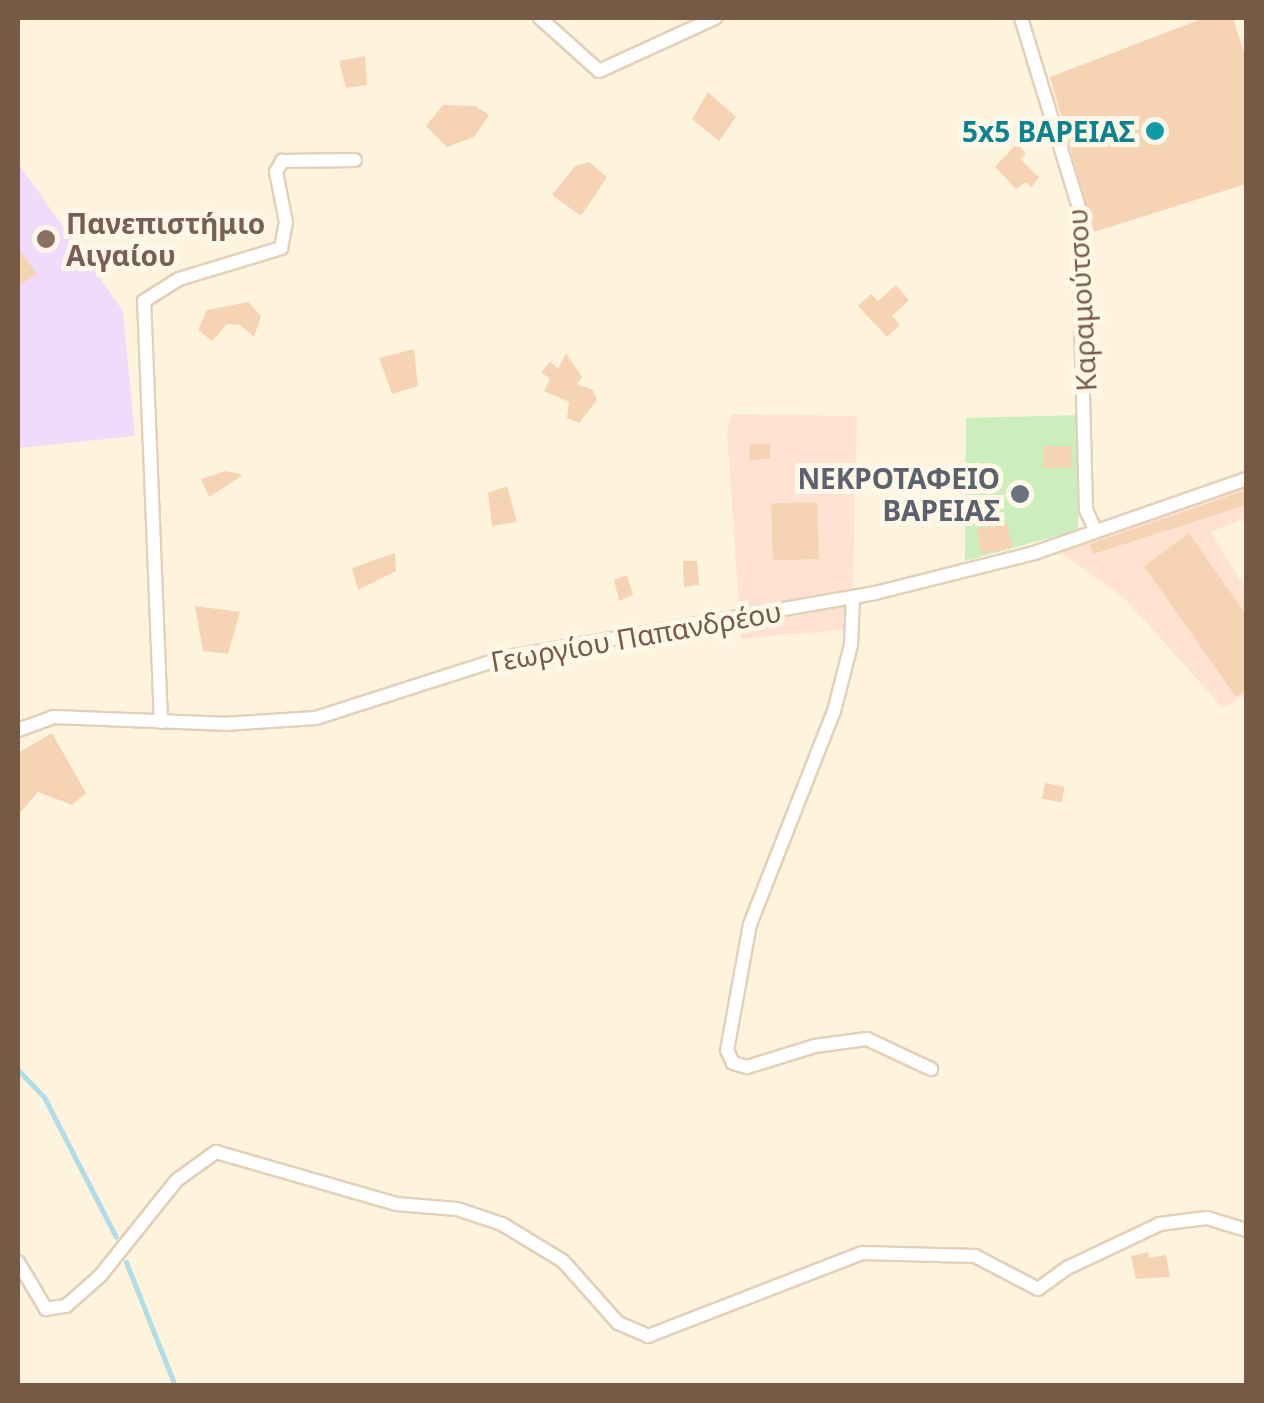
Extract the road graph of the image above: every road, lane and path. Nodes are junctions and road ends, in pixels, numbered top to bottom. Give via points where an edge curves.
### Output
1 (540, 18) edge
2 (715, 18) edge
3 (1021, 18) edge
4 (355, 160) dead end
5 (1246, 479) edge
6 (1095, 529) junction
7 (854, 597) junction
8 (161, 722) junction
9 (18, 730) edge
10 (931, 1069) dead end
11 (1246, 1230) edge
12 (18, 1262) edge

1 - 2 street via 599,70
3 - 6 street, Καραμούτσου via 1078,204 1086,510
4 - 8 street via 282,161 276,172 286,222 281,248 179,279 144,301
5 - 6 street, Γεωργίου Παπανδρέου
6 - 7 street, Γεωργίου Παπανδρέου via 1034,553
7 - 8 street, Γεωργίου Παπανδρέου via 516,654 316,718
7 - 10 street via 851,646 834,711 750,924 727,1050 732,1063 748,1067 815,1046 867,1039
8 - 9 street, Γεωργίου Παπανδρέου via 53,717
11 - 12 street via 1207,1218 1160,1224 1038,1289 956,1252 862,1253 648,1336 618,1323 563,1261 502,1224 457,1209 396,1204 216,1152 177,1180 100,1276 66,1306 46,1308

